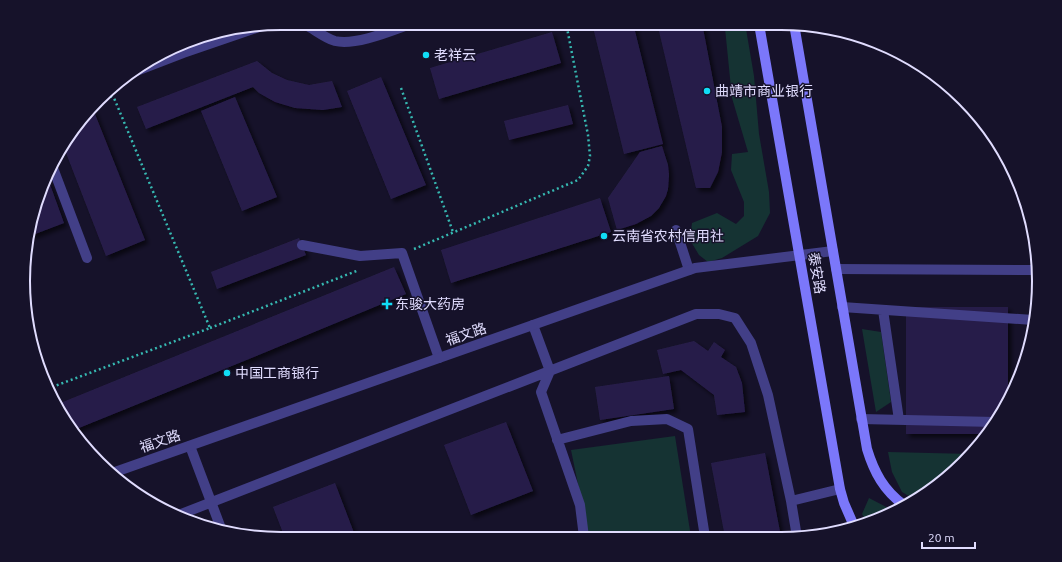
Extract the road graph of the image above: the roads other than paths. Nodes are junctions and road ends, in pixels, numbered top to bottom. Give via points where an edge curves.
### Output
1 (317, 30) edge
2 (393, 30) edge
3 (760, 30) edge
4 (795, 31) edge
5 (240, 33) edge
6 (157, 63) edge
7 (55, 173) edge
8 (676, 230) dead end
9 (302, 246) dead end
10 (833, 251) junction
11 (800, 256) junction
12 (87, 258) dead end
13 (836, 269) junction
14 (689, 270) junction
15 (1031, 270) edge
16 (842, 307) junction
17 (883, 310) junction
18 (1029, 320) edge
19 (533, 325) junction
20 (439, 358) junction
21 (550, 371) junction
22 (861, 420) junction
23 (899, 420) junction
24 (989, 422) edge
25 (557, 440) junction
26 (190, 446) junction
27 (117, 471) edge
28 (840, 489) junction
29 (791, 501) junction
30 (211, 502) junction
31 (900, 502) edge
32 (184, 513) edge
33 (852, 521) edge
34 (219, 524) edge
35 (796, 531) edge
36 (583, 532) edge
37 (704, 532) edge

1 - 2 street via 334,41 346,43
3 - 11 main road, 泰安路
4 - 10 main road
5 - 6 street
7 - 12 street
8 - 14 street
9 - 20 street via 360,256 402,253
10 - 11 street, 福文路
10 - 13 main road
11 - 14 street, 福文路
11 - 28 main road, 泰安路
13 - 15 street
13 - 16 main road
14 - 19 street, 福文路
16 - 17 street
16 - 22 main road
17 - 18 street
17 - 23 street
19 - 20 street, 福文路
19 - 21 street
20 - 26 street, 福文路
21 - 25 street via 541,392
21 - 29 street via 696,314 720,314 735,318 751,344 768,395
21 - 30 street
22 - 23 street
22 - 31 main road via 876,472 891,494
23 - 24 street
25 - 36 street via 580,505
25 - 37 street via 631,421 667,419 688,429
26 - 27 street, 福文路
26 - 30 street
28 - 29 street
28 - 33 main road, 泰安路
29 - 35 street
30 - 32 street
30 - 34 street

